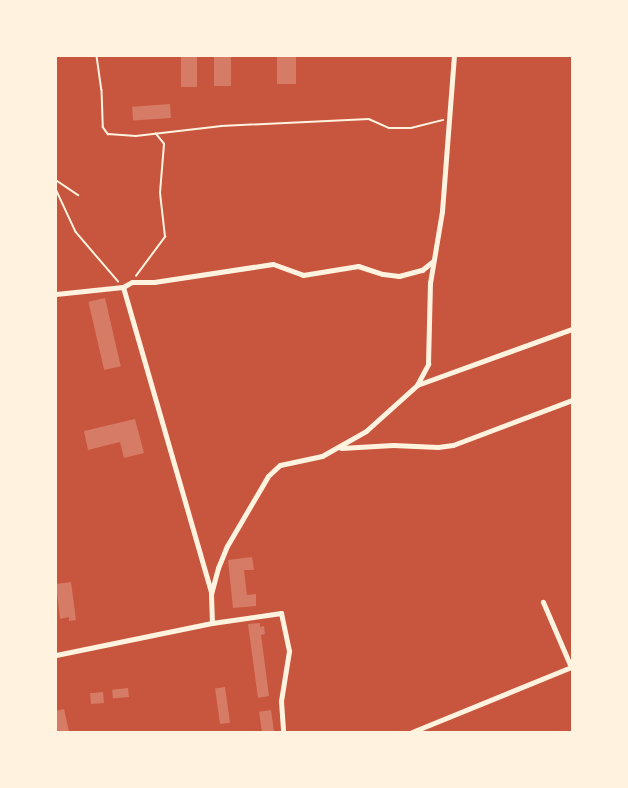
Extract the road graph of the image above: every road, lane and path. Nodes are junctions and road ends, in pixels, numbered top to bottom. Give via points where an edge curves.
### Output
1 (98, 56) edge
2 (454, 56) edge
3 (450, 117) junction
4 (156, 133) junction
5 (56, 180) edge
6 (56, 189) edge
7 (78, 195) dead end
8 (433, 261) junction
9 (132, 282) junction
10 (123, 287) junction
11 (56, 294) edge
12 (573, 329) edge
13 (417, 385) junction
14 (573, 400) edge
15 (339, 448) junction
16 (211, 594) junction
17 (543, 602) dead end
18 (212, 623) junction
19 (56, 655) edge
20 (283, 732) edge
21 (412, 732) edge

1 - 4 path via 103,127 108,134
2 - 3 street
3 - 4 path via 411,128 389,128 369,119
3 - 8 street via 442,211
4 - 9 path via 164,144 160,193 165,237
5 - 7 path
6 - 10 path via 76,232
8 - 9 street via 422,270 399,276 358,266 303,274 273,264
8 - 13 street via 428,364
9 - 10 street
10 - 11 street
10 - 16 street
12 - 13 street
13 - 15 street via 366,431
14 - 15 street via 453,445
15 - 16 street via 280,465 268,476 227,546
16 - 18 street
17 - 21 street via 571,667
18 - 19 street
18 - 20 street via 281,613 289,651 281,701

